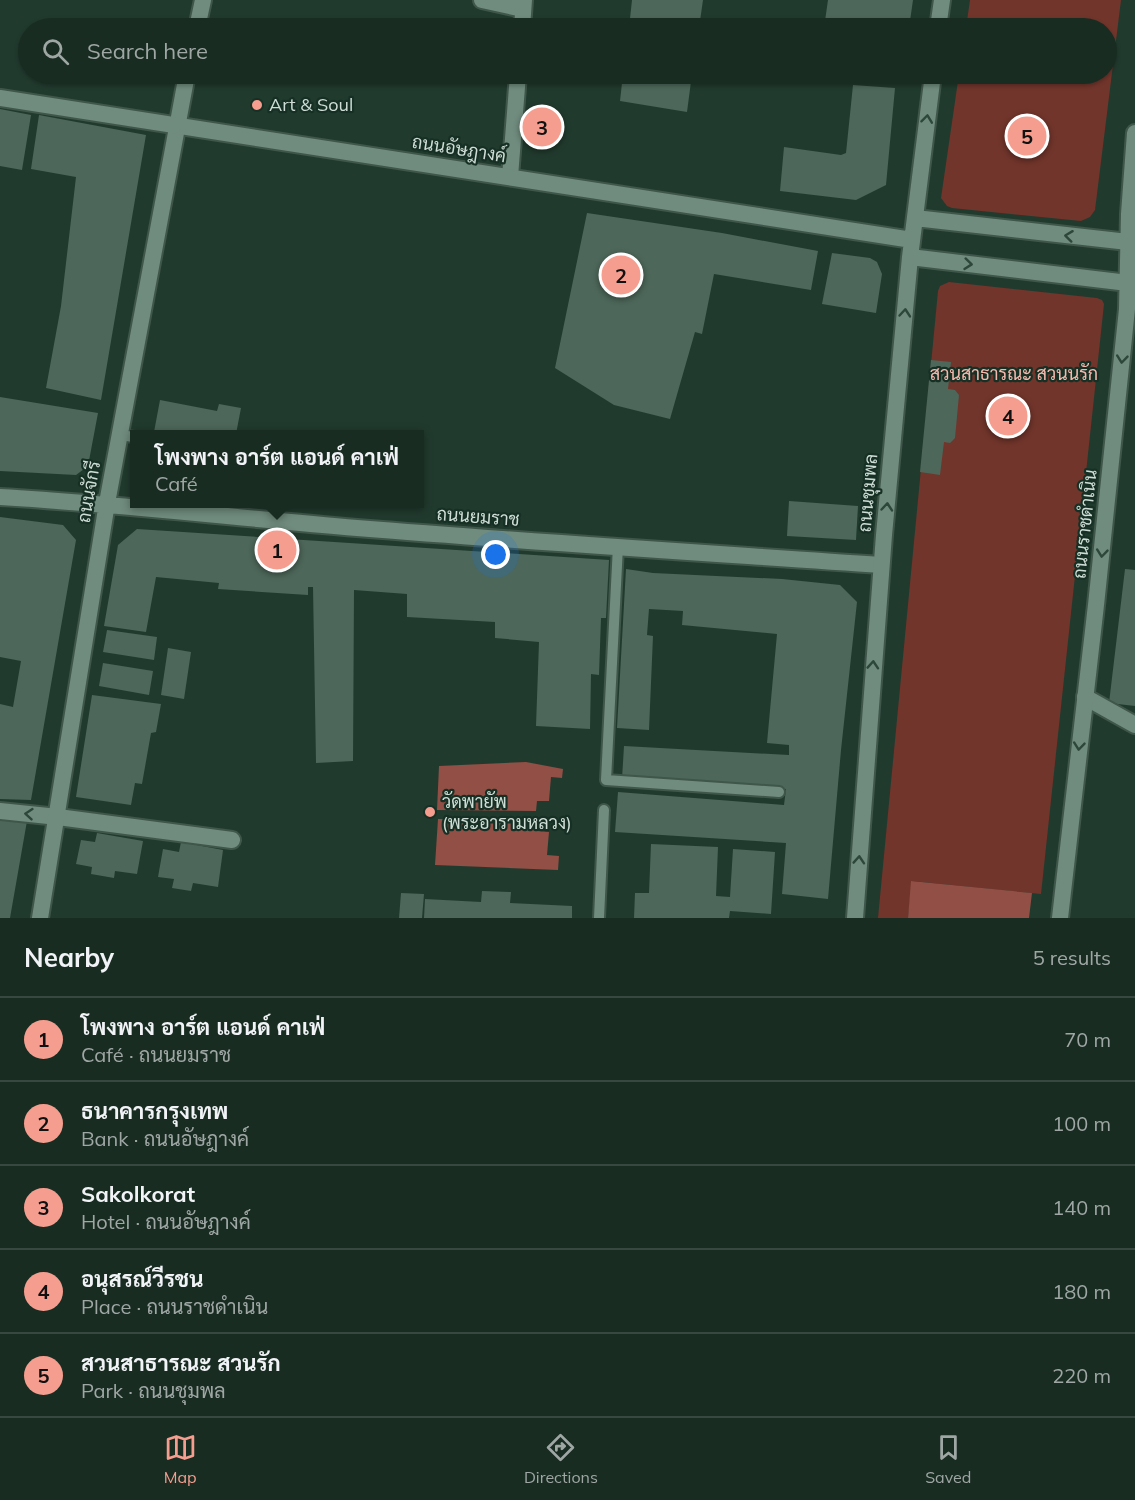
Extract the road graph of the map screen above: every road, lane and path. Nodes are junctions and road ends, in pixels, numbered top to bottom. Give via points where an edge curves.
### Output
1 (203, 0) edge
2 (482, 0) edge
3 (942, 0) edge
4 (524, 4) edge
5 (199, 18) edge
6 (940, 18) edge
7 (185, 84) edge
8 (517, 84) edge
9 (932, 84) edge
10 (0, 98) edge
11 (176, 126) junction
12 (1135, 133) edge
13 (510, 177) junction
14 (915, 218) junction
15 (912, 240) junction
16 (1128, 243) junction
17 (910, 257) junction
18 (1130, 273) edge
19 (127, 436) edge
20 (0, 497) edge
21 (107, 503) junction
22 (130, 505) edge
23 (174, 508) edge
24 (618, 546) junction
25 (881, 565) junction
26 (1084, 697) junction
27 (1135, 725) edge
28 (779, 792) dead end
29 (604, 810) dead end
30 (0, 811) edge
31 (58, 817) junction
32 (232, 840) dead end
33 (41, 918) edge
34 (599, 918) edge
35 (855, 918) edge
36 (1060, 918) edge

1 - 5 main road
2 - 4 main road
3 - 6 main road
7 - 11 main road, ถนนจักรี
8 - 13 main road
14 -> 9 main road, ถนนชุมพล
10 - 11 main road, ถนนอัษฎางค์
11 - 13 main road, ถนนอัษฎางค์
11 - 19 main road, ถนนจักรี
12 - 16 main road, ถนนราชดำเนิน
13 - 15 main road, ถนนอัษฎางค์
14 - 15 main road, ถนนชุมพล
16 -> 14 main road
15 - 17 main road, ถนนชุมพล
16 - 18 main road, ถนนราชดำเนิน
17 -> 18 main road
25 -> 17 main road, ถนนชุมพล
18 -> 26 main road, ถนนราชดำเนิน
19 - 21 main road, ถนนจักรี
20 - 21 main road, ถนนยมราช
21 - 22 main road, ถนนยมราช
21 - 31 main road, ถนนจักรี
23 - 24 main road, ถนนยมราช via 347,527
24 - 25 main road, ถนนยมราช
24 - 28 lane via 606,780
35 -> 25 main road, ถนนชุมพล
26 - 27 main road
26 -> 36 main road, ถนนราชดำเนิน
29 - 34 lane
31 -> 30 main road
31 - 32 main road
31 - 33 main road, ถนนจักรี

